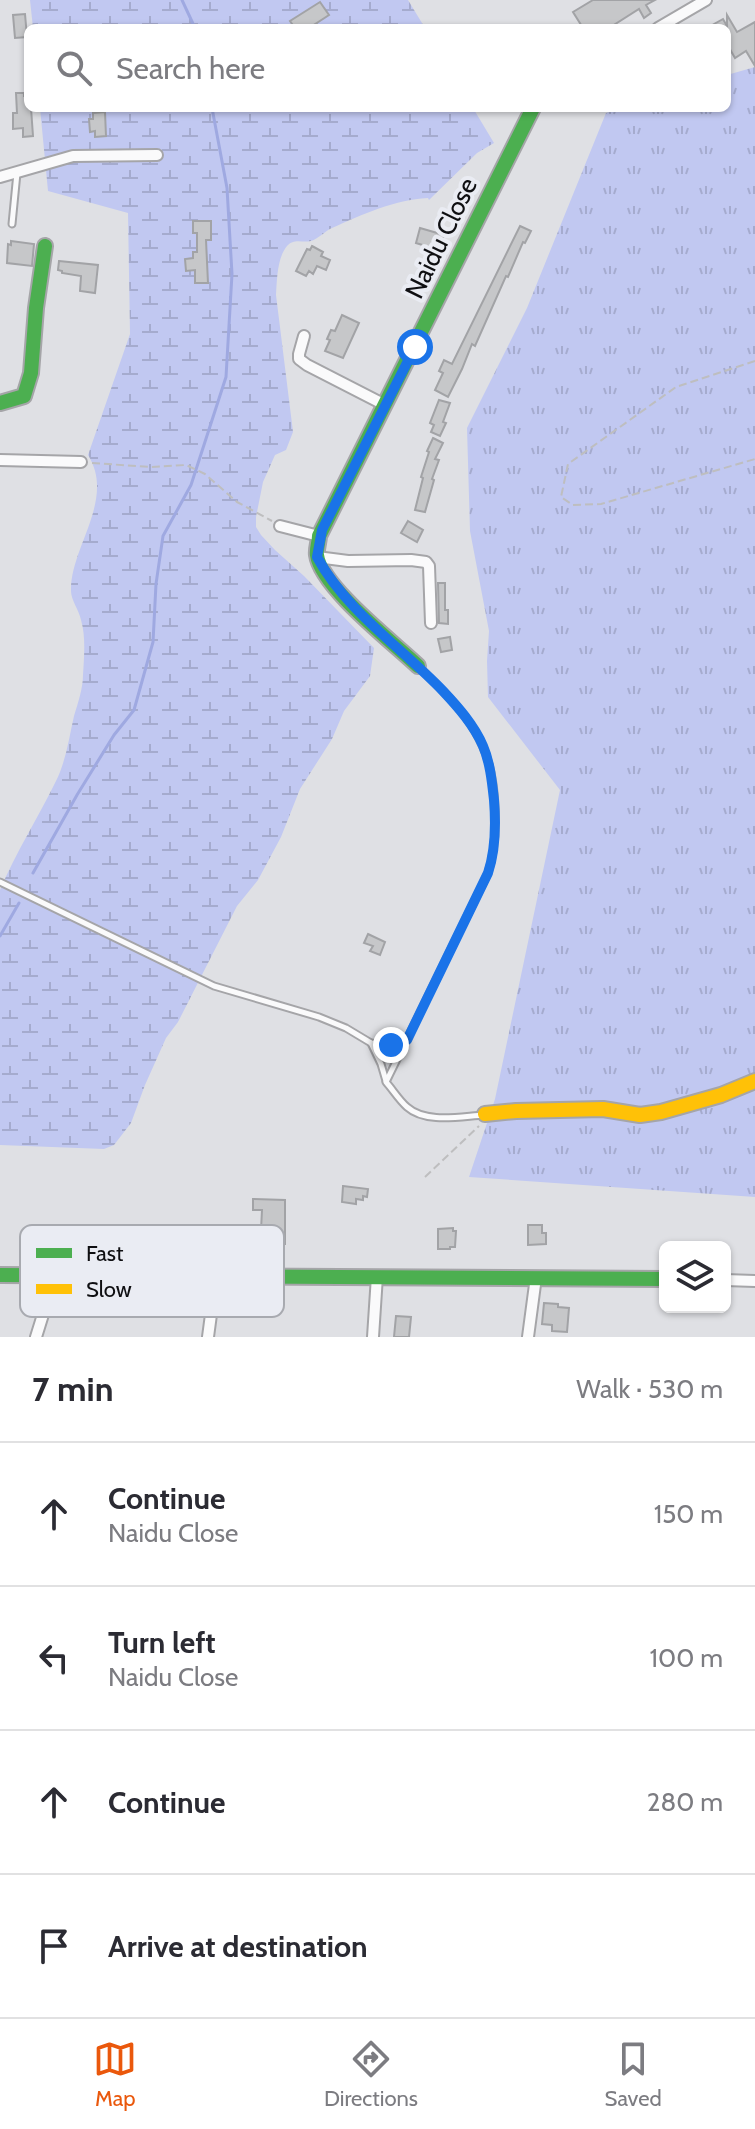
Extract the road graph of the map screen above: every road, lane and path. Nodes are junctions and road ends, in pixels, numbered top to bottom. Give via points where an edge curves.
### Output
1 (706, 0) edge
2 (665, 24) edge
3 (531, 112) edge
4 (157, 155) dead end
5 (17, 172) junction
6 (0, 177) edge
7 (12, 224) dead end
8 (45, 246) dead end
9 (304, 336) dead end
10 (755, 361) edge
11 (0, 403) edge
12 (385, 405) junction
13 (755, 459) edge
14 (0, 460) edge
15 (81, 462) joint
16 (280, 526) joint
17 (319, 536) junction
18 (317, 557) junction
19 (431, 623) dead end
20 (418, 666) joint
21 (0, 882) edge
22 (407, 1040) junction
23 (371, 1043) junction
24 (755, 1081) edge
25 (386, 1082) junction
26 (485, 1114) junction
27 (425, 1177) dead end
28 (0, 1275) edge
29 (20, 1275) edge
30 (377, 1276) junction
31 (284, 1277) edge
32 (536, 1277) junction
33 (659, 1279) edge
34 (731, 1280) edge
35 (755, 1281) edge
36 (42, 1317) edge
37 (211, 1317) edge
38 (36, 1337) edge
39 (208, 1337) edge
40 (373, 1337) edge
41 (528, 1337) edge

1 - 2 street
3 - 12 street, Naidu Close
4 - 5 street via 73,156
5 - 6 street
5 - 7 lane
8 - 11 street via 31,373 24,396
9 - 12 street via 299,359
10 - 13 path via 676,387 568,464 561,497 573,505 601,504
12 - 17 street, Naidu Close
14 - 15 street
15 - 16 path via 186,465
16 - 17 street
17 - 18 street, Naidu Close
18 - 19 street via 426,562
18 - 20 street via 346,599
20 - 22 lane via 457,707 482,745 492,785 495,835 488,873
21 - 23 lane via 214,986 319,1017
22 - 23 lane
22 - 25 lane
23 - 25 lane
24 - 26 street via 640,1115 603,1109
25 - 26 lane via 415,1112 437,1117
26 - 27 path
28 - 29 street
30 - 31 street
30 - 32 street
30 - 40 street
32 - 33 street
32 - 41 street
34 - 35 street
36 - 38 street
37 - 39 street

